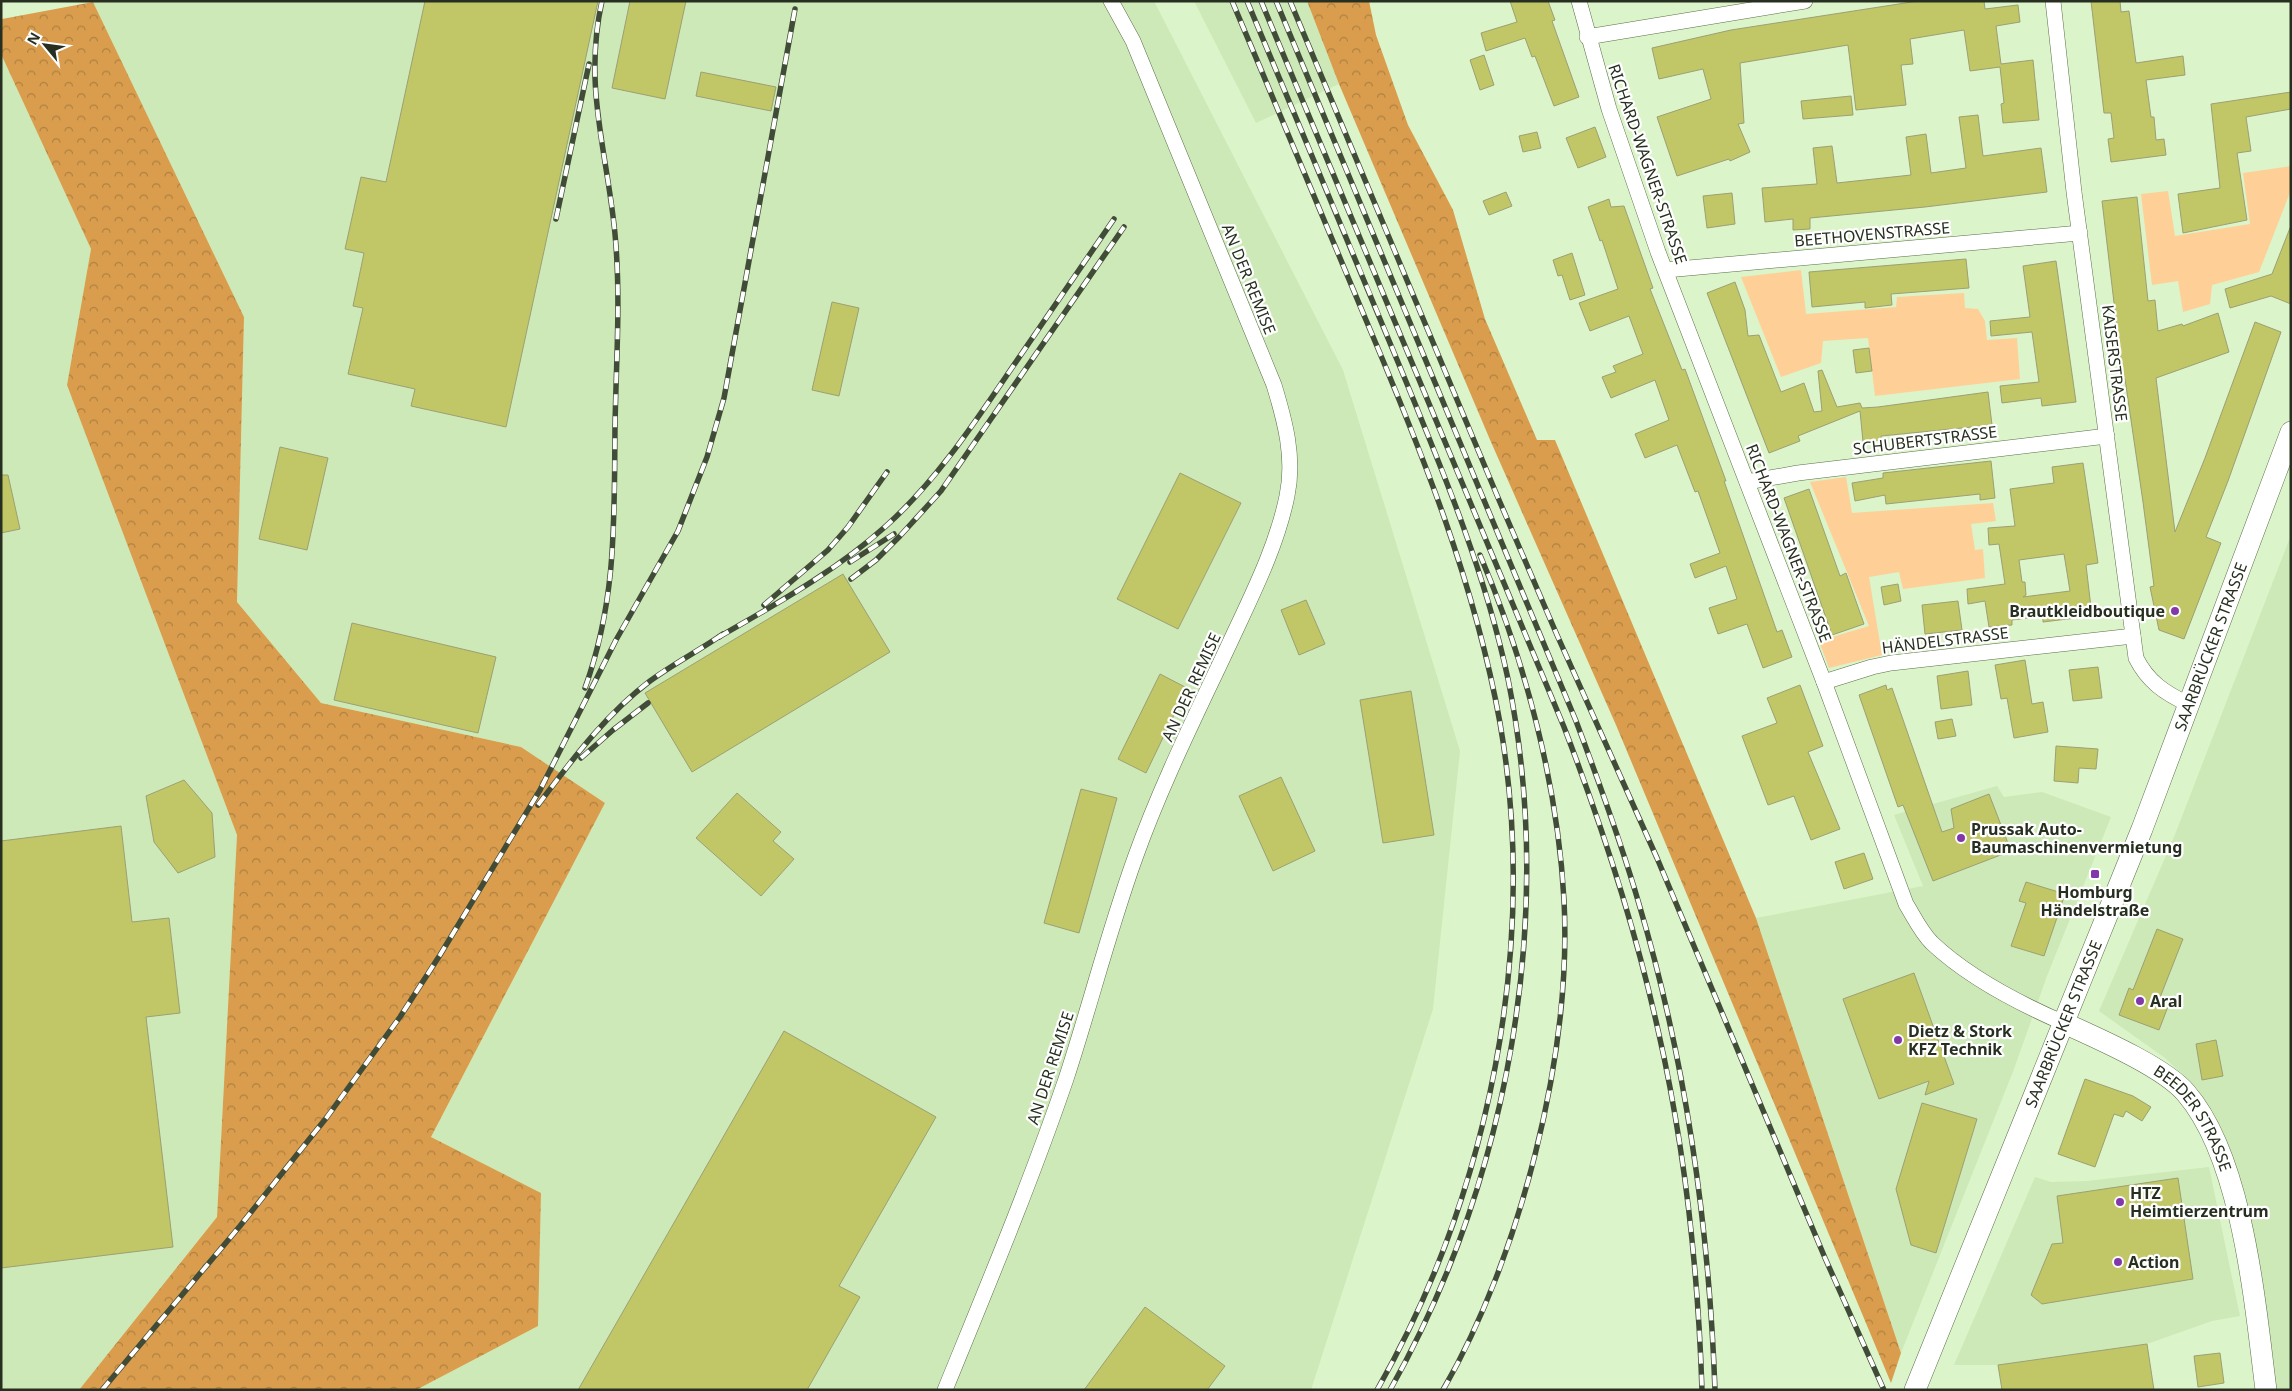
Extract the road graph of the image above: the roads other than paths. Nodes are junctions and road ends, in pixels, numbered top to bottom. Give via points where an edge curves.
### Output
1 (1112, 1) edge
2 (1579, 1) edge
3 (1805, 1) edge
4 (2053, 1) edge
5 (1587, 37) junction
6 (2080, 233) junction
7 (1666, 270) junction
8 (2291, 432) edge
9 (2107, 436) junction
10 (1747, 482) junction
11 (2133, 636) junction
12 (1824, 682) junction
13 (2188, 704) junction
14 (2064, 1024) junction
15 (945, 1390) edge
16 (1915, 1390) edge
17 (2266, 1390) edge

1 - 15 street, AN DER REMISE via 1133,41 1274,385 1290,460 1288,493 1280,526 1258,582 1164,786 1135,858 1044,1140
2 - 5 street, RICHARD-WAGNER-STRASSE
3 - 5 street
4 - 6 street, KAISERSTRASSE
5 - 7 street, RICHARD-WAGNER-STRASSE via 1632,178
6 - 7 street, BEETHOVENSTRASSE
6 - 9 street, KAISERSTRASSE
7 - 10 street, RICHARD-WAGNER-STRASSE
8 - 13 main road, SAARBRÜCKER STRASSE
9 - 10 street, SCHUBERTSTRASSE
9 - 11 street, KAISERSTRASSE
10 - 12 street, RICHARD-WAGNER-STRASSE
11 - 12 street, HÄNDELSTRASSE via 1891,663
11 - 13 street, KAISERSTRASSE via 2136,658 2142,671 2161,690
12 - 14 street, RICHARD-WAGNER-STRASSE via 1896,881 1918,925 1932,942 1969,971
13 - 14 main road, SAARBRÜCKER STRASSE
14 - 16 main road, SAARBRÜCKER STRASSE
14 - 17 main road, BEEDER STRASSE via 2111,1045 2166,1076 2186,1092 2215,1138 2226,1165 2243,1237

